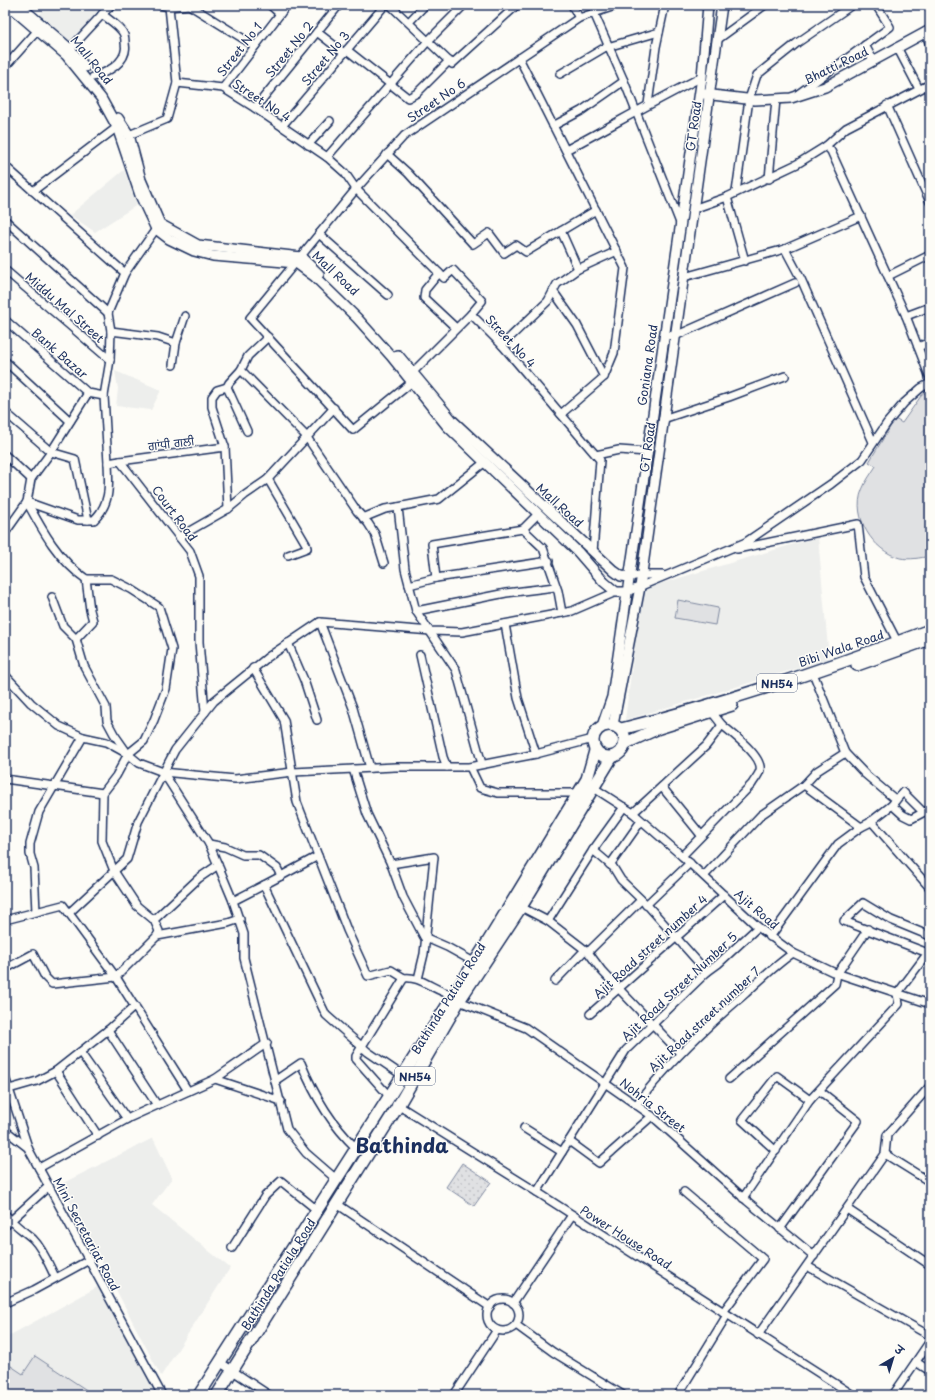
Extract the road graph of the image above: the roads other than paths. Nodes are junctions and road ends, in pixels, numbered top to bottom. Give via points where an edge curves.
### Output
1 (19, 5) edge
2 (111, 5) edge
3 (160, 5) edge
4 (270, 5) edge
5 (287, 5) edge
6 (339, 5) edge
7 (385, 5) edge
8 (390, 5) edge
9 (425, 5) edge
10 (464, 5) edge
11 (517, 5) edge
12 (572, 5) edge
13 (618, 5) edge
14 (665, 5) edge
15 (708, 5) edge
16 (722, 5) edge
17 (765, 5) edge
18 (852, 5) edge
19 (876, 5) edge
20 (169, 6) edge
21 (7, 7) edge
22 (594, 13) junction
23 (102, 14) junction
24 (280, 14) junction
25 (579, 18) junction
26 (409, 22) junction
27 (38, 30) junction
28 (927, 31) edge
29 (317, 32) junction
30 (659, 32) junction
31 (718, 40) junction
32 (428, 41) junction
33 (865, 45) junction
34 (930, 45) edge
35 (255, 46) junction
36 (609, 46) junction
37 (897, 47) junction
38 (70, 49) junction
39 (345, 51) junction
40 (519, 58) junction
41 (873, 60) junction
42 (448, 61) junction
43 (5, 67) edge
44 (560, 74) dead end
45 (93, 77) junction
46 (702, 77) junction
47 (624, 81) junction
48 (177, 83) junction
49 (391, 84) junction
50 (930, 84) edge
51 (223, 88) junction
52 (919, 89) junction
53 (699, 94) junction
54 (710, 94) junction
55 (791, 98) junction
56 (749, 99) junction
57 (776, 99) junction
58 (648, 104) junction
59 (887, 105) junction
60 (255, 108) junction
61 (636, 112) junction
62 (330, 121) dead end
63 (119, 125) junction
64 (282, 126) junction
65 (553, 126) junction
66 (129, 135) junction
67 (308, 144) junction
68 (826, 146) junction
69 (566, 150) junction
70 (387, 154) junction
71 (326, 157) junction
72 (5, 166) edge
73 (769, 178) junction
74 (356, 189) junction
75 (33, 191) junction
76 (736, 192) junction
77 (727, 197) junction
78 (930, 202) edge
79 (693, 209) junction
80 (596, 210) junction
81 (861, 216) junction
82 (6, 222) edge
83 (680, 223) junction
84 (158, 227) junction
85 (560, 231) junction
86 (319, 234) junction
87 (785, 249) junction
88 (617, 252) junction
89 (930, 255) edge
90 (298, 260) junction
91 (745, 261) junction
92 (578, 269) junction
93 (5, 270) edge
94 (439, 272) junction
95 (125, 273) junction
96 (888, 276) junction
97 (684, 277) junction
98 (795, 283) dead end
99 (553, 291) junction
100 (388, 295) dead end
101 (930, 307) edge
102 (108, 313) junction
103 (471, 314) junction
104 (185, 316) dead end
105 (906, 316) junction
106 (5, 320) edge
107 (456, 328) junction
108 (111, 331) junction
109 (664, 335) junction
110 (675, 336) junction
111 (268, 337) junction
112 (930, 342) edge
113 (176, 343) junction
114 (502, 345) junction
115 (918, 347) junction
116 (110, 360) junction
117 (5, 361) edge
118 (173, 364) dead end
119 (241, 370) junction
120 (413, 372) junction
121 (785, 376) dead end
122 (604, 377) junction
123 (930, 378) edge
124 (412, 382) junction
125 (930, 383) edge
126 (227, 387) junction
127 (88, 393) junction
128 (104, 396) junction
129 (334, 408) junction
130 (5, 412) edge
131 (561, 414) junction
132 (663, 419) junction
133 (70, 421) junction
134 (247, 431) dead end
135 (307, 437) junction
136 (873, 442) junction
137 (225, 447) junction
138 (51, 452) junction
139 (647, 452) junction
140 (5, 455) edge
141 (596, 455) junction
142 (120, 461) junction
143 (485, 462) junction
144 (108, 463) junction
145 (31, 479) junction
146 (268, 479) junction
147 (27, 502) junction
148 (398, 508) junction
149 (228, 509) junction
150 (538, 514) junction
151 (363, 518) junction
152 (88, 520) junction
153 (523, 529) junction
154 (5, 533) edge
155 (179, 537) junction
156 (593, 552) junction
157 (720, 552) junction
158 (288, 555) dead end
159 (549, 561) junction
160 (384, 563) dead end
161 (640, 575) junction
162 (664, 575) junction
163 (86, 578) junction
164 (436, 578) junction
165 (630, 578) junction
166 (409, 585) junction
167 (555, 587) junction
168 (640, 587) junction
169 (616, 592) junction
170 (627, 592) junction
171 (52, 597) dead end
172 (416, 611) junction
173 (562, 613) junction
174 (320, 622) junction
175 (505, 624) junction
176 (930, 630) edge
177 (431, 631) junction
178 (76, 639) junction
179 (930, 639) edge
180 (288, 643) junction
181 (900, 646) junction
182 (420, 655) dead end
183 (253, 668) junction
184 (5, 675) edge
185 (816, 678) junction
186 (711, 711) junction
187 (205, 713) junction
188 (317, 720) dead end
189 (722, 725) junction
190 (612, 727) junction
191 (83, 737) junction
192 (593, 739) junction
193 (626, 744) junction
194 (595, 751) junction
195 (844, 753) junction
196 (128, 754) junction
197 (536, 754) junction
198 (612, 758) junction
199 (482, 764) junction
200 (447, 767) junction
201 (470, 767) junction
202 (370, 768) junction
203 (353, 769) junction
204 (163, 772) junction
205 (293, 772) junction
206 (5, 779) edge
207 (804, 785) junction
208 (55, 787) junction
209 (662, 787) junction
210 (594, 788) junction
211 (103, 793) junction
212 (578, 793) junction
213 (894, 802) junction
214 (624, 807) junction
215 (927, 811) edge
216 (633, 814) junction
217 (641, 821) junction
218 (871, 821) junction
219 (861, 827) junction
220 (701, 835) junction
221 (209, 844) junction
222 (593, 850) junction
223 (318, 856) junction
224 (682, 856) junction
225 (690, 863) junction
226 (391, 864) junction
227 (218, 865) junction
228 (610, 865) junction
229 (114, 871) junction
230 (281, 876) junction
231 (704, 876) junction
232 (264, 885) junction
233 (930, 888) edge
234 (724, 895) junction
235 (233, 901) junction
236 (644, 903) junction
237 (521, 907) junction
238 (36, 912) junction
239 (69, 913) junction
240 (240, 919) junction
241 (5, 920) edge
242 (154, 920) junction
243 (548, 921) junction
244 (758, 927) junction
245 (868, 929) junction
246 (157, 936) junction
247 (930, 936) edge
248 (424, 937) junction
249 (675, 937) junction
250 (770, 937) junction
251 (587, 951) junction
252 (929, 951) edge
253 (793, 953) junction
254 (474, 962) junction
255 (5, 969) edge
256 (707, 972) junction
257 (837, 974) junction
258 (116, 977) junction
259 (404, 978) junction
260 (418, 979) junction
261 (555, 981) dead end
262 (618, 988) junction
263 (897, 994) junction
264 (456, 998) junction
265 (930, 1004) edge
266 (135, 1006) junction
267 (590, 1014) dead end
268 (654, 1024) junction
269 (108, 1030) junction
270 (267, 1043) junction
271 (362, 1046) junction
272 (80, 1052) junction
273 (680, 1053) junction
274 (56, 1071) junction
275 (402, 1075) junction
276 (5, 1077) edge
277 (215, 1078) junction
278 (729, 1079) dead end
279 (276, 1080) junction
280 (606, 1084) junction
281 (930, 1086) edge
282 (9, 1089) junction
283 (188, 1091) junction
284 (820, 1091) junction
285 (388, 1097) junction
286 (810, 1100) junction
287 (281, 1101) junction
288 (636, 1105) junction
289 (157, 1106) junction
290 (398, 1106) junction
291 (652, 1116) junction
292 (127, 1119) junction
293 (524, 1128) dead end
294 (5, 1130) edge
295 (98, 1136) junction
296 (569, 1141) junction
297 (28, 1147) junction
298 (356, 1148) junction
299 (776, 1151) junction
300 (562, 1152) junction
301 (885, 1154) junction
302 (39, 1168) junction
303 (336, 1179) junction
304 (930, 1182) edge
305 (49, 1186) junction
306 (537, 1192) junction
307 (684, 1192) dead end
308 (744, 1198) junction
309 (337, 1204) junction
310 (847, 1209) junction
311 (317, 1210) junction
312 (5, 1214) edge
313 (572, 1215) junction
314 (8, 1224) edge
315 (780, 1229) junction
316 (232, 1248) dead end
317 (814, 1256) junction
318 (89, 1260) junction
319 (930, 1265) edge
320 (807, 1266) junction
321 (55, 1277) junction
322 (513, 1302) junction
323 (5, 1303) edge
324 (490, 1307) junction
325 (725, 1314) junction
326 (516, 1325) junction
327 (497, 1330) junction
328 (758, 1335) junction
329 (930, 1336) edge
330 (930, 1340) edge
331 (221, 1362) junction
332 (916, 1362) junction
333 (233, 1371) junction
334 (930, 1371) edge
335 (162, 1395) edge
336 (199, 1395) edge
337 (217, 1395) edge
338 (269, 1395) edge
339 (454, 1395) edge
340 (623, 1395) edge
341 (678, 1395) edge
342 (853, 1395) edge
343 (893, 1395) edge

1 - 38 main road, Mall Road
2 - 23 street
3 - 20 street
4 - 24 street
5 - 24 street, Street No 1
6 - 29 street, Street No 2
7 - 39 street, Street No 3
8 - 26 street
9 - 26 street
10 - 32 street
11 - 42 street via 452,64
12 - 25 street
13 - 22 street, Street No 6
14 - 30 street
15 - 46 main road, Goniana Road
16 - 31 main road, GT Road
17 - 31 street
18 - 56 street via 757,74
19 - 33 street via 890,27
20 - 35 street via 189,5
20 - 48 street
21 - 27 main road
22 - 25 street, Street No 6
22 - 36 street
23 - 38 street
23 - 45 street via 122,31 126,48 116,66 106,73
24 - 35 street, Street No 1
25 - 40 street, Street No 6
26 - 32 street
27 - 43 street
27 - 63 main road via 66,55
28 - 34 street
28 - 37 main road, Bhatti Road
29 - 39 street
29 - 60 street, Street No 2
30 - 36 street
30 - 58 street
31 - 54 main road, GT Road
32 - 42 street
32 - 49 street
33 - 41 street
33 - 55 street
35 - 51 street, Street No 1
36 - 44 street
36 - 47 street
37 - 41 main road, Bhatti Road
37 - 52 street
38 - 45 main road, Mall Road
39 - 49 street
39 - 64 street, Street No 3
40 - 65 street
40 - 70 street, Street No 6 via 404,136
41 - 55 main road, Bhatti Road via 825,87
42 - 49 street via 411,98
45 - 63 main road, Mall Road via 107,98
46 - 53 main road, Goniana Road
46 - 58 street
47 - 61 street
47 - 65 street via 582,111
48 - 51 street, Street No 4
48 - 66 street via 167,119
49 - 71 street
50 - 52 street
51 - 60 street, Street No 4
52 - 59 street
53 - 54 main road, Bhatti Road
53 - 83 main road, Goniana Road
54 - 56 main road, Bhatti Road
54 - 79 main road, GT Road
55 - 57 main road, Bhatti Road
56 - 57 main road, Bhatti Road
56 - 76 street
57 - 73 street
58 - 61 street
59 - 68 street via 846,128
59 - 78 street
60 - 64 street, Street No 4
61 - 69 street
61 - 83 street
62 - 67 street
63 - 66 main road, Mall Road
63 - 75 street
63 - 84 main road via 140,195
64 - 67 street, Street No 4
65 - 69 street
66 - 84 main road, Mall Road via 141,180
67 - 71 street, Street No 4
68 - 73 street
68 - 81 street via 831,151
69 - 80 street
70 - 74 street, Street No 6
70 - 85 street via 408,173 473,244 489,233 504,253 516,245 526,252
71 - 74 street, Street No 4 via 345,173
72 - 75 street
73 - 76 street
74 - 86 street, Street No 6
74 - 94 street, Street No 4
75 - 95 street
76 - 77 street
77 - 79 street
77 - 91 street
79 - 97 main road, GT Road
80 - 85 street
80 - 88 street
81 - 87 street
81 - 96 street
82 - 102 street
83 - 109 main road, Goniana Road
84 - 90 main road, Mall Road via 198,245
84 - 95 street
85 - 92 street
86 - 90 street, Street No 6
86 - 100 street
87 - 91 street
87 - 136 street via 801,279
88 - 92 street
88 - 122 street via 625,268 614,353
89 - 96 street
90 - 111 street, Street No 6 via 250,318
90 - 120 main road, Mall Road via 354,306
90 - 124 main road, Mall Road via 357,318
91 - 97 street
92 - 99 street via 557,284
93 - 116 street, Middu Mal Street
94 - 103 street, Street No 4 via 444,278 453,270 482,301
94 - 107 street via 425,290 424,298
95 - 102 street
96 - 105 street
97 - 110 main road, GT Road
98 - 110 street
99 - 114 street via 548,301
99 - 122 street via 577,325
101 - 105 street
102 - 108 street
103 - 107 street
103 - 114 street, Street No 4
104 - 113 street
105 - 115 street
106 - 127 street, Bank Bazar
107 - 120 street
108 - 113 street via 158,337
108 - 116 street
109 - 110 street
109 - 139 main road, Goniana Road
110 - 132 main road, GT Road
111 - 119 street via 248,356
111 - 129 street
112 - 115 street
113 - 118 street
114 - 131 street, Street No 4
115 - 123 street
116 - 128 street
117 - 133 street
119 - 126 street
119 - 135 street
120 - 156 main road, Mall Road via 452,420
121 - 132 street
122 - 131 street
124 - 129 street via 353,430
124 - 143 main road, Mall Road via 447,426
125 - 136 street via 904,402
126 - 134 street
126 - 137 street via 217,390 212,397 212,407
127 - 128 street, Bank Bazar
127 - 133 street
128 - 144 street
129 - 135 street
130 - 138 street
131 - 141 street, Street No 4
132 - 161 main road, GT Road
133 - 138 street
135 - 146 street
135 - 151 street
136 - 157 street via 862,460 831,484 746,542
137 - 142 street, ਗਾਂਧੀ ਗਲੀ
137 - 149 street
138 - 145 street
138 - 152 street via 75,459
139 - 141 street via 619,450
139 - 165 main road, Goniana Road
140 - 145 street
141 - 156 street via 600,460
142 - 144 street
142 - 155 street, Court Road
143 - 148 street via 439,499
143 - 150 main road, Mall Road
144 - 152 street via 109,485 104,510 94,520
145 - 147 street
146 - 149 street
146 - 158 street via 306,544 307,548
147 - 152 street via 78,520
147 - 154 street
147 - 163 street via 71,569
148 - 151 street via 385,509
148 - 166 street
149 - 155 street
150 - 153 street
150 - 169 main road, Mall Road
151 - 160 street via 375,534
153 - 159 street via 543,548
153 - 164 street via 432,544
155 - 187 street, Court Road via 190,552 199,576 199,642
156 - 165 main road, Mall Road via 621,576
157 - 162 street
157 - 181 street via 858,524 864,577
159 - 164 street
159 - 167 street
161 - 162 street
161 - 165 street
161 - 168 main road, GT Road
162 - 168 street
163 - 178 street via 93,622
163 - 196 street via 111,579 159,607 172,649 166,689 154,720 144,741
164 - 166 street
165 - 170 main road, Goniana Road
166 - 172 street
167 - 172 street via 506,593
167 - 173 street
168 - 170 street
168 - 190 main road, GT Road
169 - 170 main road
169 - 173 street
170 - 190 main road, Goniana Road via 612,697
171 - 178 street via 63,626
172 - 177 street
173 - 175 street
174 - 177 street
174 - 180 street
174 - 202 street via 353,708
175 - 177 street via 462,632
175 - 197 street via 518,698
176 - 181 highway, Bibi Wala Road / NH54
177 - 199 street via 456,670
178 - 196 street via 84,666 106,707 106,722
179 - 181 highway, NH54
180 - 183 street
180 - 188 street
181 - 185 highway, NH54
181 - 190 highway, Bibi Wala Road / NH54 via 661,719
182 - 200 street
183 - 187 street via 214,701
183 - 205 street via 284,720
184 - 191 street via 31,703 59,726
185 - 186 highway, NH54
185 - 195 street
186 - 189 street
186 - 193 highway, NH54 via 659,728
187 - 204 street via 175,750
189 - 209 street via 706,746
189 - 220 street via 754,755 760,764 760,771 752,784
190 - 192 highway via 598,729
190 - 193 highway via 626,738
191 - 196 street via 106,742
191 - 208 street
192 - 194 highway, NH54
192 - 197 street
193 - 198 highway, NH54 via 621,753
194 - 198 highway
194 - 212 highway, NH54 via 587,779
195 - 207 street via 817,771
195 - 213 street
196 - 204 street via 139,763
196 - 211 street
197 - 199 street
198 - 210 highway, Bathinda Patiala Road / NH54
199 - 201 street
200 - 201 street
200 - 202 street
201 - 212 street via 480,788 498,794
202 - 203 street
203 - 205 street
203 - 226 street via 367,814
204 - 205 street via 235,779
204 - 221 street
204 - 229 street via 138,822 127,859
205 - 223 street via 297,802
206 - 208 street
207 - 219 street
207 - 231 street via 761,815
208 - 211 street
208 - 238 street via 40,812 30,844
209 - 216 street
209 - 220 street
210 - 214 street, Ajit Road
210 - 237 highway, Bathinda Patiala Road / NH54
211 - 229 street via 102,841
212 - 254 highway, NH54
213 - 215 street via 902,815 911,819
213 - 215 street via 903,792
213 - 218 street
214 - 216 street, Ajit Road
214 - 222 street
216 - 217 street, Ajit Road
217 - 224 street, Ajit Road
217 - 228 street
218 - 219 street
218 - 233 street
219 - 250 street via 838,844
220 - 224 street
221 - 227 street
221 - 230 street via 225,847 243,855 259,855 277,868
222 - 228 street
222 - 243 street
223 - 230 street
223 - 259 street via 368,976 391,970
224 - 225 street, Ajit Road
225 - 231 street, Ajit Road
225 - 236 street
226 - 248 street via 403,897
226 - 248 street via 434,857 429,914
227 - 235 street
227 - 242 street via 199,878
228 - 236 street
229 - 239 street
229 - 242 street via 137,906
230 - 232 street
231 - 234 street, Ajit Road
232 - 235 street
232 - 271 street via 326,1015
234 - 244 street, Ajit Road
234 - 249 street, Ajit Road street number 4
235 - 240 street
236 - 249 street
236 - 251 street
237 - 243 street
237 - 264 highway, Bathinda Patiala Road / NH54
238 - 239 street via 63,905
238 - 241 street
239 - 258 street
240 - 246 street
240 - 270 street via 244,934 244,958
242 - 246 street via 159,931
243 - 251 street
244 - 250 street, Ajit Road
244 - 256 street, Ajit Road Street Number 5
245 - 247 street via 844,920 863,903 891,920
245 - 252 street
245 - 257 street
246 - 258 street
248 - 254 street
248 - 260 street via 424,954
249 - 256 street
249 - 262 street, Ajit Road street number 4
250 - 253 street, Ajit Road
251 - 261 street
251 - 262 street
252 - 263 street
253 - 257 street, Ajit Road
253 - 273 street, Ajit Road street number 7
254 - 264 highway, NH54
255 - 258 street via 33,954 45,977 52,984
256 - 268 street, Ajit Road Street Number 5
257 - 263 street, Ajit Road
257 - 278 street via 835,984 823,997
258 - 266 street
259 - 260 street
259 - 271 street
260 - 264 street, Nohria Street
262 - 267 street, Ajit Road street number 4
262 - 268 street
263 - 265 street, Ajit Road
263 - 284 street via 899,1004 849,1056
264 - 275 highway, NH54
264 - 280 street, Nohria Street via 526,1028
264 - 290 highway, Bathinda Patiala Road / NH54
266 - 269 street
266 - 283 street
268 - 273 street
268 - 280 street, Ajit Road Street Number 5 via 626,1050
269 - 272 street
269 - 289 street
270 - 277 street
270 - 279 street
271 - 275 street
271 - 285 street, Power House Road via 356,1059
272 - 274 street
272 - 292 street
273 - 288 street, Ajit Road street number 7
274 - 282 street via 37,1081
274 - 295 street
275 - 285 highway, NH54
276 - 282 street, Mini Secretariat Road
277 - 283 street
277 - 287 street
279 - 287 street
279 - 298 street via 301,1062 325,1110 339,1131
280 - 288 street, Nohria Street
280 - 296 street, Ajit Road Street Number 5
281 - 301 street via 887,1135
282 - 297 street, Mini Secretariat Road
283 - 289 street
284 - 286 street
284 - 315 street via 858,1121
285 - 290 street, Power House Road
285 - 298 highway, NH54
286 - 299 street
286 - 299 street via 777,1076 742,1120
287 - 303 street via 287,1129 306,1153
288 - 291 street, Nohria Street
289 - 292 street
290 - 306 street, Power House Road
290 - 309 highway, Bathinda Patiala Road / NH54
291 - 296 street via 599,1163
291 - 308 street, Nohria Street
292 - 295 street
293 - 300 street
294 - 297 street
295 - 302 street
296 - 300 street, Ajit Road Street Number 5
297 - 302 street, Mini Secretariat Road
298 - 303 highway, NH54
299 - 308 street
300 - 306 street, Ajit Road Street Number 5
301 - 304 street
301 - 310 street
302 - 305 street, Mini Secretariat Road
303 - 311 highway, NH54
305 - 314 street
305 - 318 street, Mini Secretariat Road
306 - 313 street, Power House Road
307 - 325 street via 763,1259
308 - 315 street, Nohria Street
309 - 324 street
309 - 333 highway, Bathinda Patiala Road / NH54
310 - 317 street
310 - 319 street
311 - 316 street via 281,1182 265,1196
311 - 331 highway, NH54
312 - 314 street
313 - 322 street
313 - 325 street, Power House Road
314 - 321 street via 34,1240 42,1250
315 - 317 street, Nohria Street
317 - 320 street
318 - 321 street
318 - 335 street, Mini Secretariat Road
320 - 328 street
320 - 329 street
321 - 323 street
322 - 324 street via 497,1301
322 - 326 street via 518,1310 519,1318
324 - 327 street via 489,1322
325 - 328 street, Power House Road
325 - 341 street
326 - 327 street via 510,1330
326 - 340 street via 553,1352
327 - 339 street
328 - 342 street, Power House Road
330 - 332 street
331 - 333 street
331 - 336 highway, NH54
332 - 334 street
332 - 343 street
333 - 337 highway, Bathinda Patiala Road / NH54
333 - 338 street

